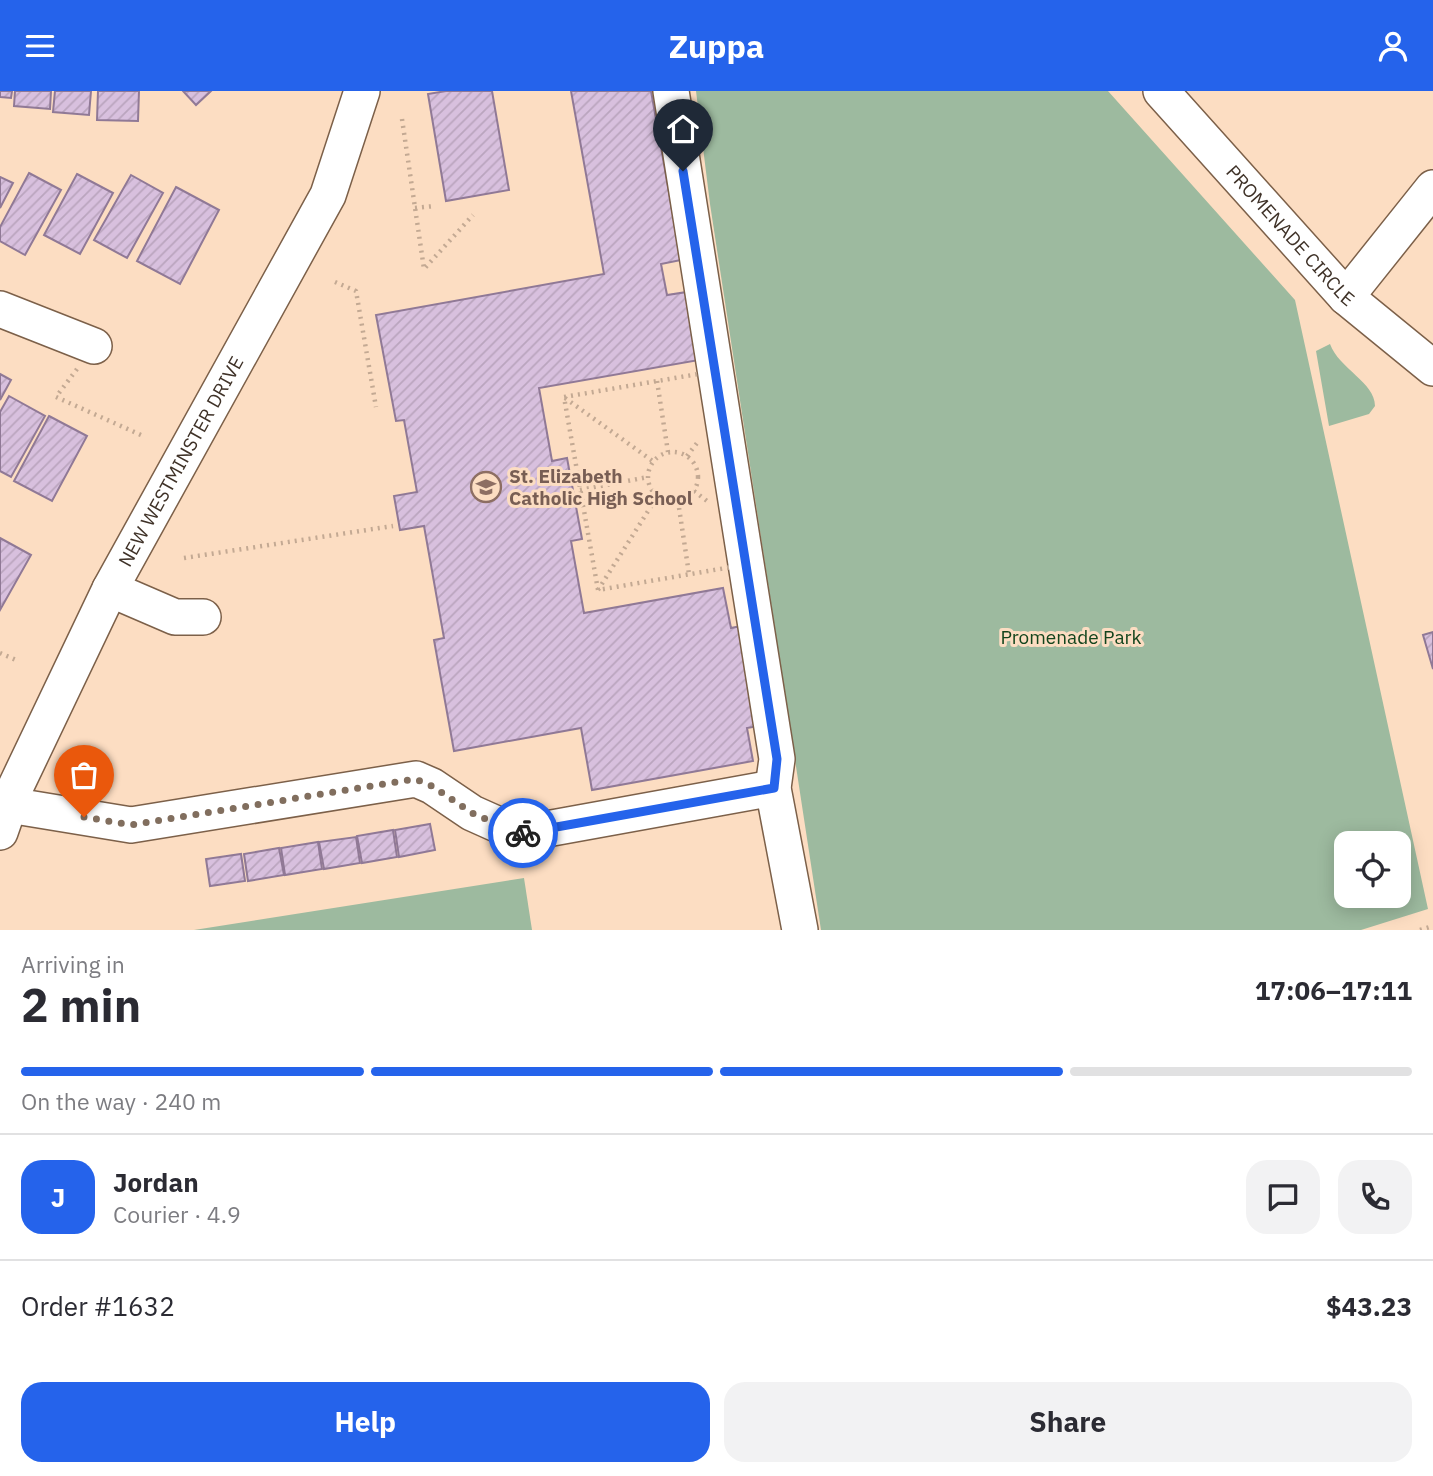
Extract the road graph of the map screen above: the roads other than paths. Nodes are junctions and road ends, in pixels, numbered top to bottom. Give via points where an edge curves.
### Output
1 (362, 91) edge
2 (670, 91) edge
3 (1161, 91) edge
4 (1433, 188) edge
5 (1346, 297) junction
6 (0, 309) edge
7 (94, 346) road end
8 (1433, 368) edge
9 (110, 589) junction
10 (203, 617) dead end
11 (774, 788) junction
12 (5, 818) edge
13 (800, 930) edge

1 - 9 street, NEW WESTMINSTER DRIVE via 328,195
2 - 11 street via 775,745
3 - 5 street, PROMENADE CIRCLE
4 - 5 street
5 - 8 street, PROMENADE CIRCLE
6 - 7 street
9 - 10 street via 175,617
9 - 12 street, NEW WESTMINSTER DRIVE
11 - 12 street via 519,834 415,779 131,825
11 - 13 street

